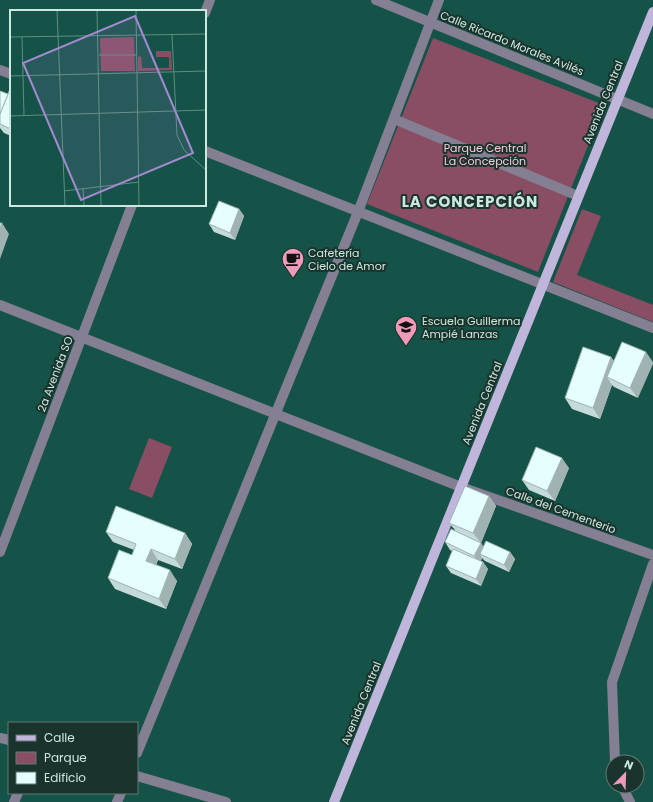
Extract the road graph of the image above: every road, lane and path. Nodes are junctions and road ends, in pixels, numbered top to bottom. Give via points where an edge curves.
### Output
1 (210, 0) edge
2 (376, 0) edge
3 (439, 0) edge
4 (206, 10) edge
5 (653, 12) edge
6 (431, 23) junction
7 (0, 70) edge
8 (10, 74) edge
9 (616, 99) junction
10 (653, 114) edge
11 (394, 119) junction
12 (206, 151) edge
13 (578, 196) junction
14 (132, 206) edge
15 (358, 212) junction
16 (543, 285) junction
17 (0, 305) edge
18 (653, 328) edge
19 (82, 337) junction
20 (275, 414) junction
21 (461, 487) junction
22 (0, 552) edge
23 (653, 555) edge
24 (653, 564) edge
25 (138, 752) edge
26 (615, 754) edge
27 (138, 776) edge
28 (226, 802) edge
29 (334, 802) edge

1 - 4 street
2 - 6 street, Calle Ricardo Morales Avilés
3 - 6 street
5 - 9 main road, Avenida Central
6 - 9 street, Calle Ricardo Morales Avilés
6 - 11 street
7 - 8 street
9 - 10 street, Calle Ricardo Morales Avilés
9 - 13 main road, Avenida Central
11 - 13 street
11 - 15 street
12 - 15 street
13 - 16 main road, Avenida Central
14 - 19 street, 2a Avenida SO
15 - 16 street
15 - 20 street
16 - 18 street
16 - 21 main road, Avenida Central
17 - 19 street, Calle del Cementerio
19 - 20 street, Calle del Cementerio
19 - 22 street, 2a Avenida SO
20 - 21 street, Calle del Cementerio
20 - 25 street
21 - 23 street, Calle del Cementerio
21 - 29 main road, Avenida Central
24 - 26 street via 612,682
27 - 28 street

